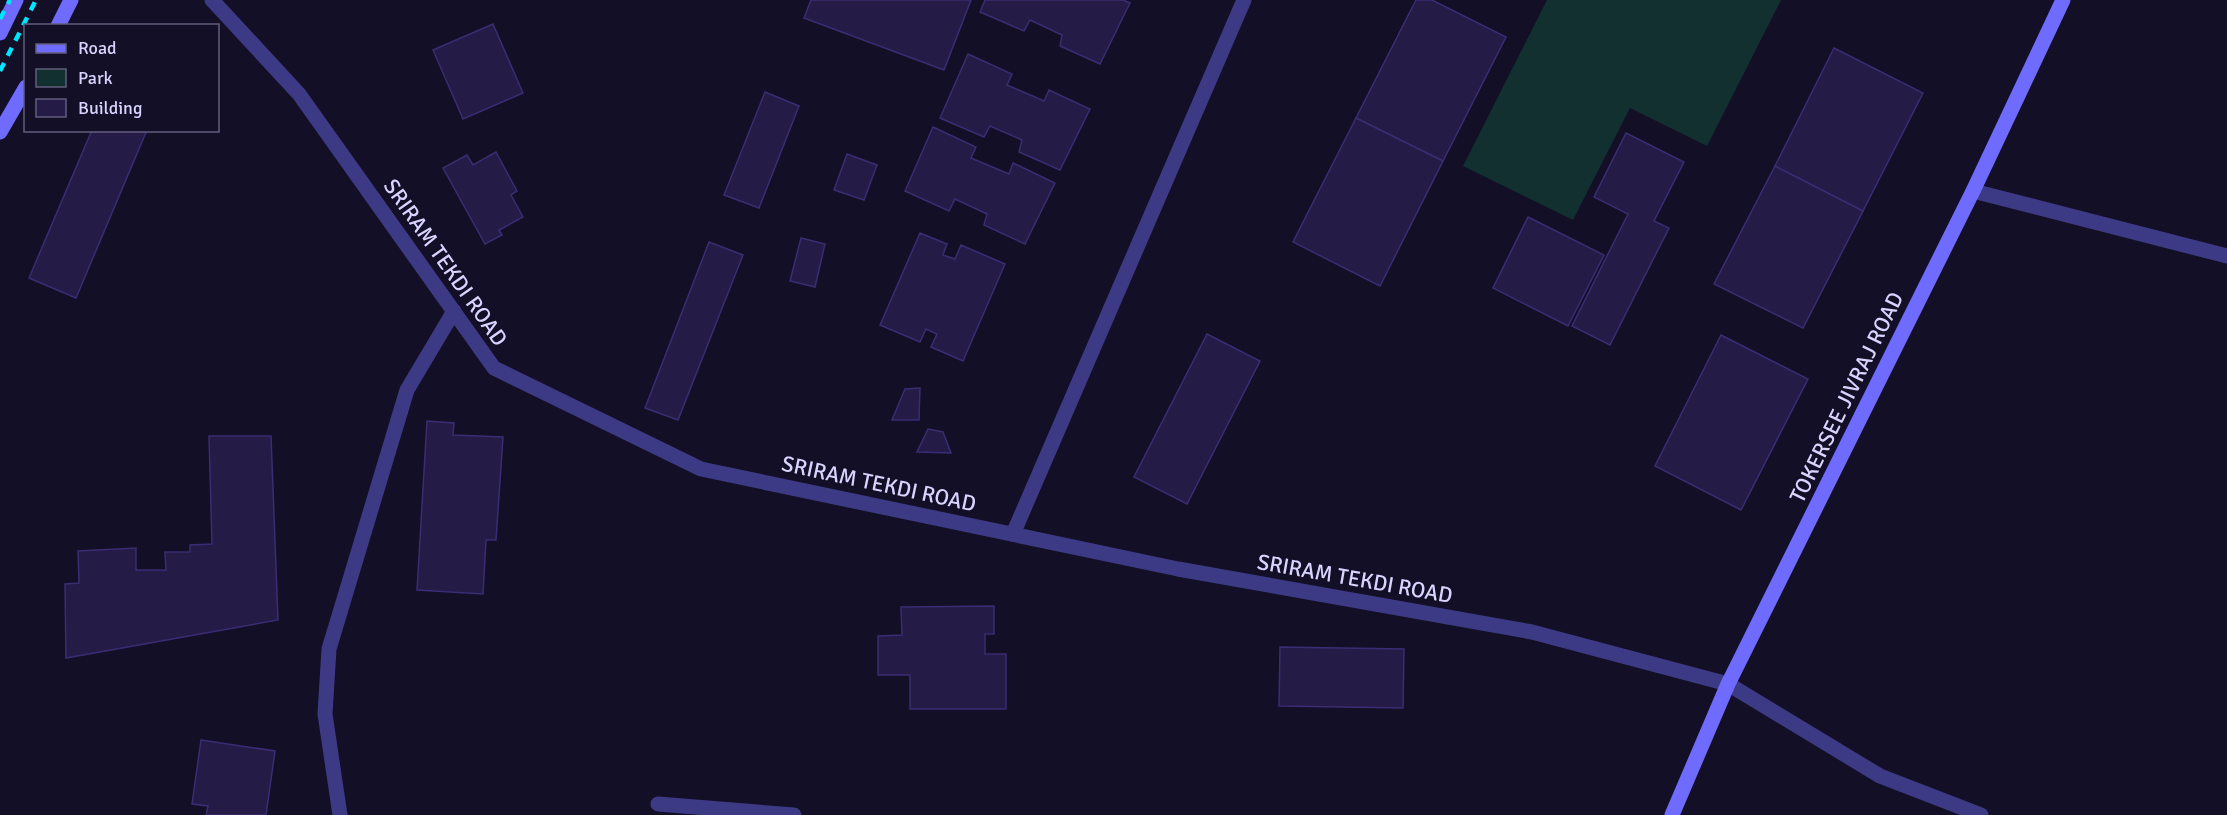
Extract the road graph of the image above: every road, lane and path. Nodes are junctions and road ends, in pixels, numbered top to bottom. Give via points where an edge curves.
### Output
1 (16, 0) edge
2 (72, 0) edge
3 (212, 0) edge
4 (1244, 0) edge
5 (2063, 0) edge
6 (59, 24) edge
7 (0, 33) edge
8 (24, 90) edge
9 (0, 132) edge
10 (1973, 191) junction
11 (2227, 256) edge
12 (454, 311) junction
13 (1013, 534) junction
14 (1728, 684) junction
15 (658, 804) dead end
16 (340, 815) edge
17 (794, 815) edge
18 (1672, 815) edge
19 (1981, 815) edge

1 - 7 street
2 - 6 street
3 - 12 street, SRIRAM TEKDI ROAD via 299,94
4 - 13 street
5 - 10 street, TOKERSEE JIVRAJ ROAD
8 - 9 street
10 - 11 street
10 - 14 street, TOKERSEE JIVRAJ ROAD
12 - 13 street, SRIRAM TEKDI ROAD via 494,368 701,469
12 - 16 street via 407,390 329,649 325,714
13 - 14 street, SRIRAM TEKDI ROAD via 1532,632
14 - 18 street, TOKERSEE JIVRAJ ROAD
14 - 19 street, SRIRAM TEKDI ROAD via 1880,776
15 - 17 street

